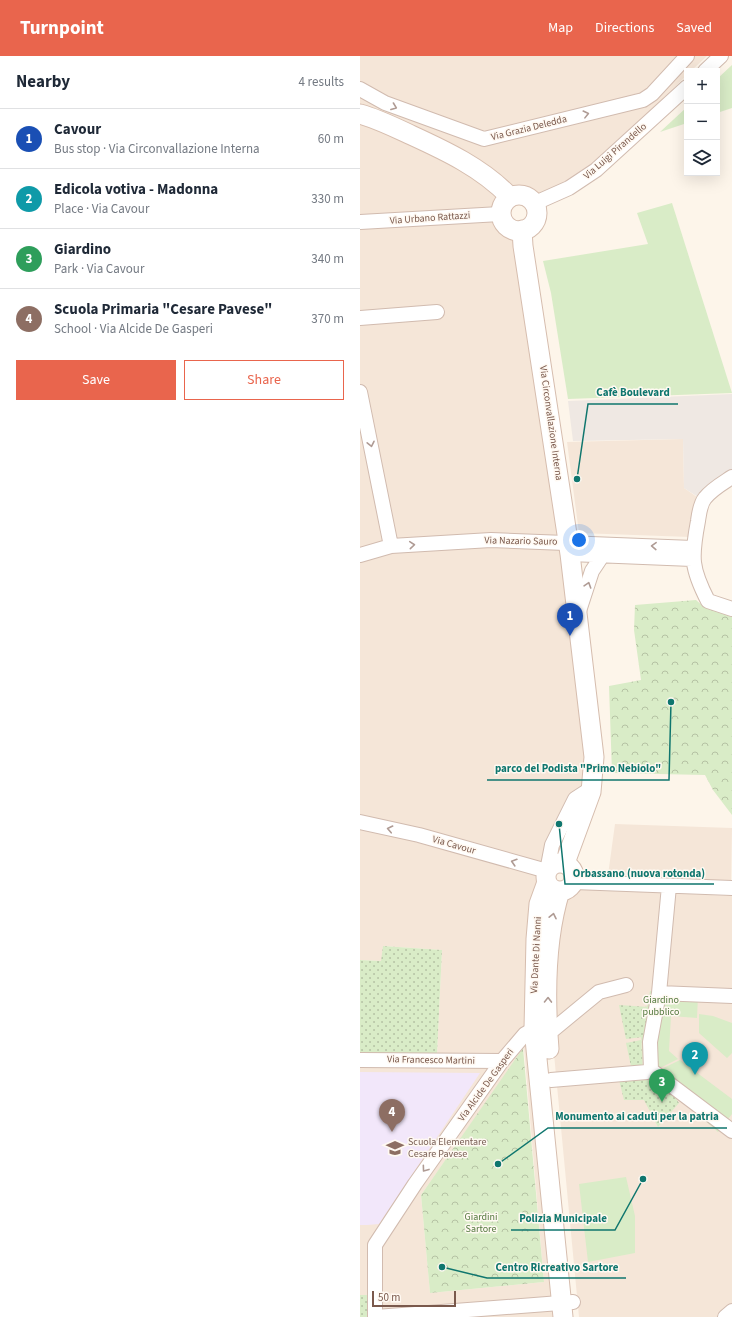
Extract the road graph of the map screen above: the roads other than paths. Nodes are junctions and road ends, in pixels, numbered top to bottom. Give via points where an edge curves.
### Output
1 (687, 56) edge
2 (721, 56) edge
3 (708, 68) edge
4 (360, 89) edge
5 (684, 90) edge
6 (360, 114) edge
7 (509, 196) junction
8 (536, 206) junction
9 (500, 214) junction
10 (360, 222) edge
11 (522, 230) junction
12 (437, 312) dead end
13 (360, 318) edge
14 (360, 392) edge
15 (732, 477) edge
16 (391, 546) junction
17 (569, 548) junction
18 (695, 553) junction
19 (360, 555) edge
20 (602, 556) junction
21 (732, 609) edge
22 (578, 616) junction
23 (594, 757) junction
24 (360, 822) edge
25 (561, 877) junction
26 (669, 886) junction
27 (732, 888) edge
28 (626, 985) dead end
29 (660, 993) junction
30 (732, 996) edge
31 (541, 1029) junction
32 (360, 1060) edge
33 (502, 1061) junction
34 (647, 1072) dead end
35 (551, 1080) junction
36 (732, 1131) edge
37 (568, 1310) edge
38 (732, 1311) edge
39 (376, 1317) edge
40 (725, 1317) edge

4 -> 1 street, Via Grazia Deledda via 385,103 484,139 643,100 652,94
2 - 3 street
5 - 8 street, Via Luigi Pirandello via 596,170 569,188 542,200
6 - 7 street via 376,118 444,150 490,178
7 - 8 street via 522,194 531,199
7 - 9 street via 502,205
8 - 11 street via 535,221 530,228
9 - 10 street, Via Urbano Rattazzi
9 - 11 street via 502,221 509,228
11 - 17 street, Via Circonvallazione Interna
12 - 13 street
14 -> 16 street
15 - 18 street via 704,498
16 -> 17 street, Via Nazario Sauro via 491,540
16 - 19 street, Via Nazario Sauro
18 -> 17 street, Via Nazario Sauro
17 - 20 street, Via Nazario Sauro
17 - 22 street, Via Circonvallazione Interna
18 - 20 street, Via Nazario Sauro
18 - 21 street via 697,580 708,602
22 -> 20 street, Via Circonvallazione Interna via 592,571
22 - 23 street, Via Circonvallazione Interna
23 - 25 street, Via Circonvallazione Interna via 592,788
23 - 25 street, Via Dante Di Nanni via 601,771 602,789
25 -> 24 street, Via Cavour via 419,835
25 - 26 street, Via Cavour
25 - 31 street, Via Dante Di Nanni via 539,904 536,939
26 - 27 street, Via Cavour
26 - 29 street
28 - 31 street via 599,992 554,1029
29 - 30 street
29 - 36 street via 650,1042 651,1070
31 - 33 street, Via Alcide De Gasperi via 519,1040
31 - 35 street, Via Dante Di Nanni
31 - 37 street, Via Dante Di Nanni
32 - 33 street, Via Francesco Martini
33 -> 39 street, Via Alcide De Gasperi via 375,1245
34 - 35 street
35 - 37 street, Via Dante Di Nanni
37 - 39 street, Via Alcide De Gasperi
38 - 40 street

